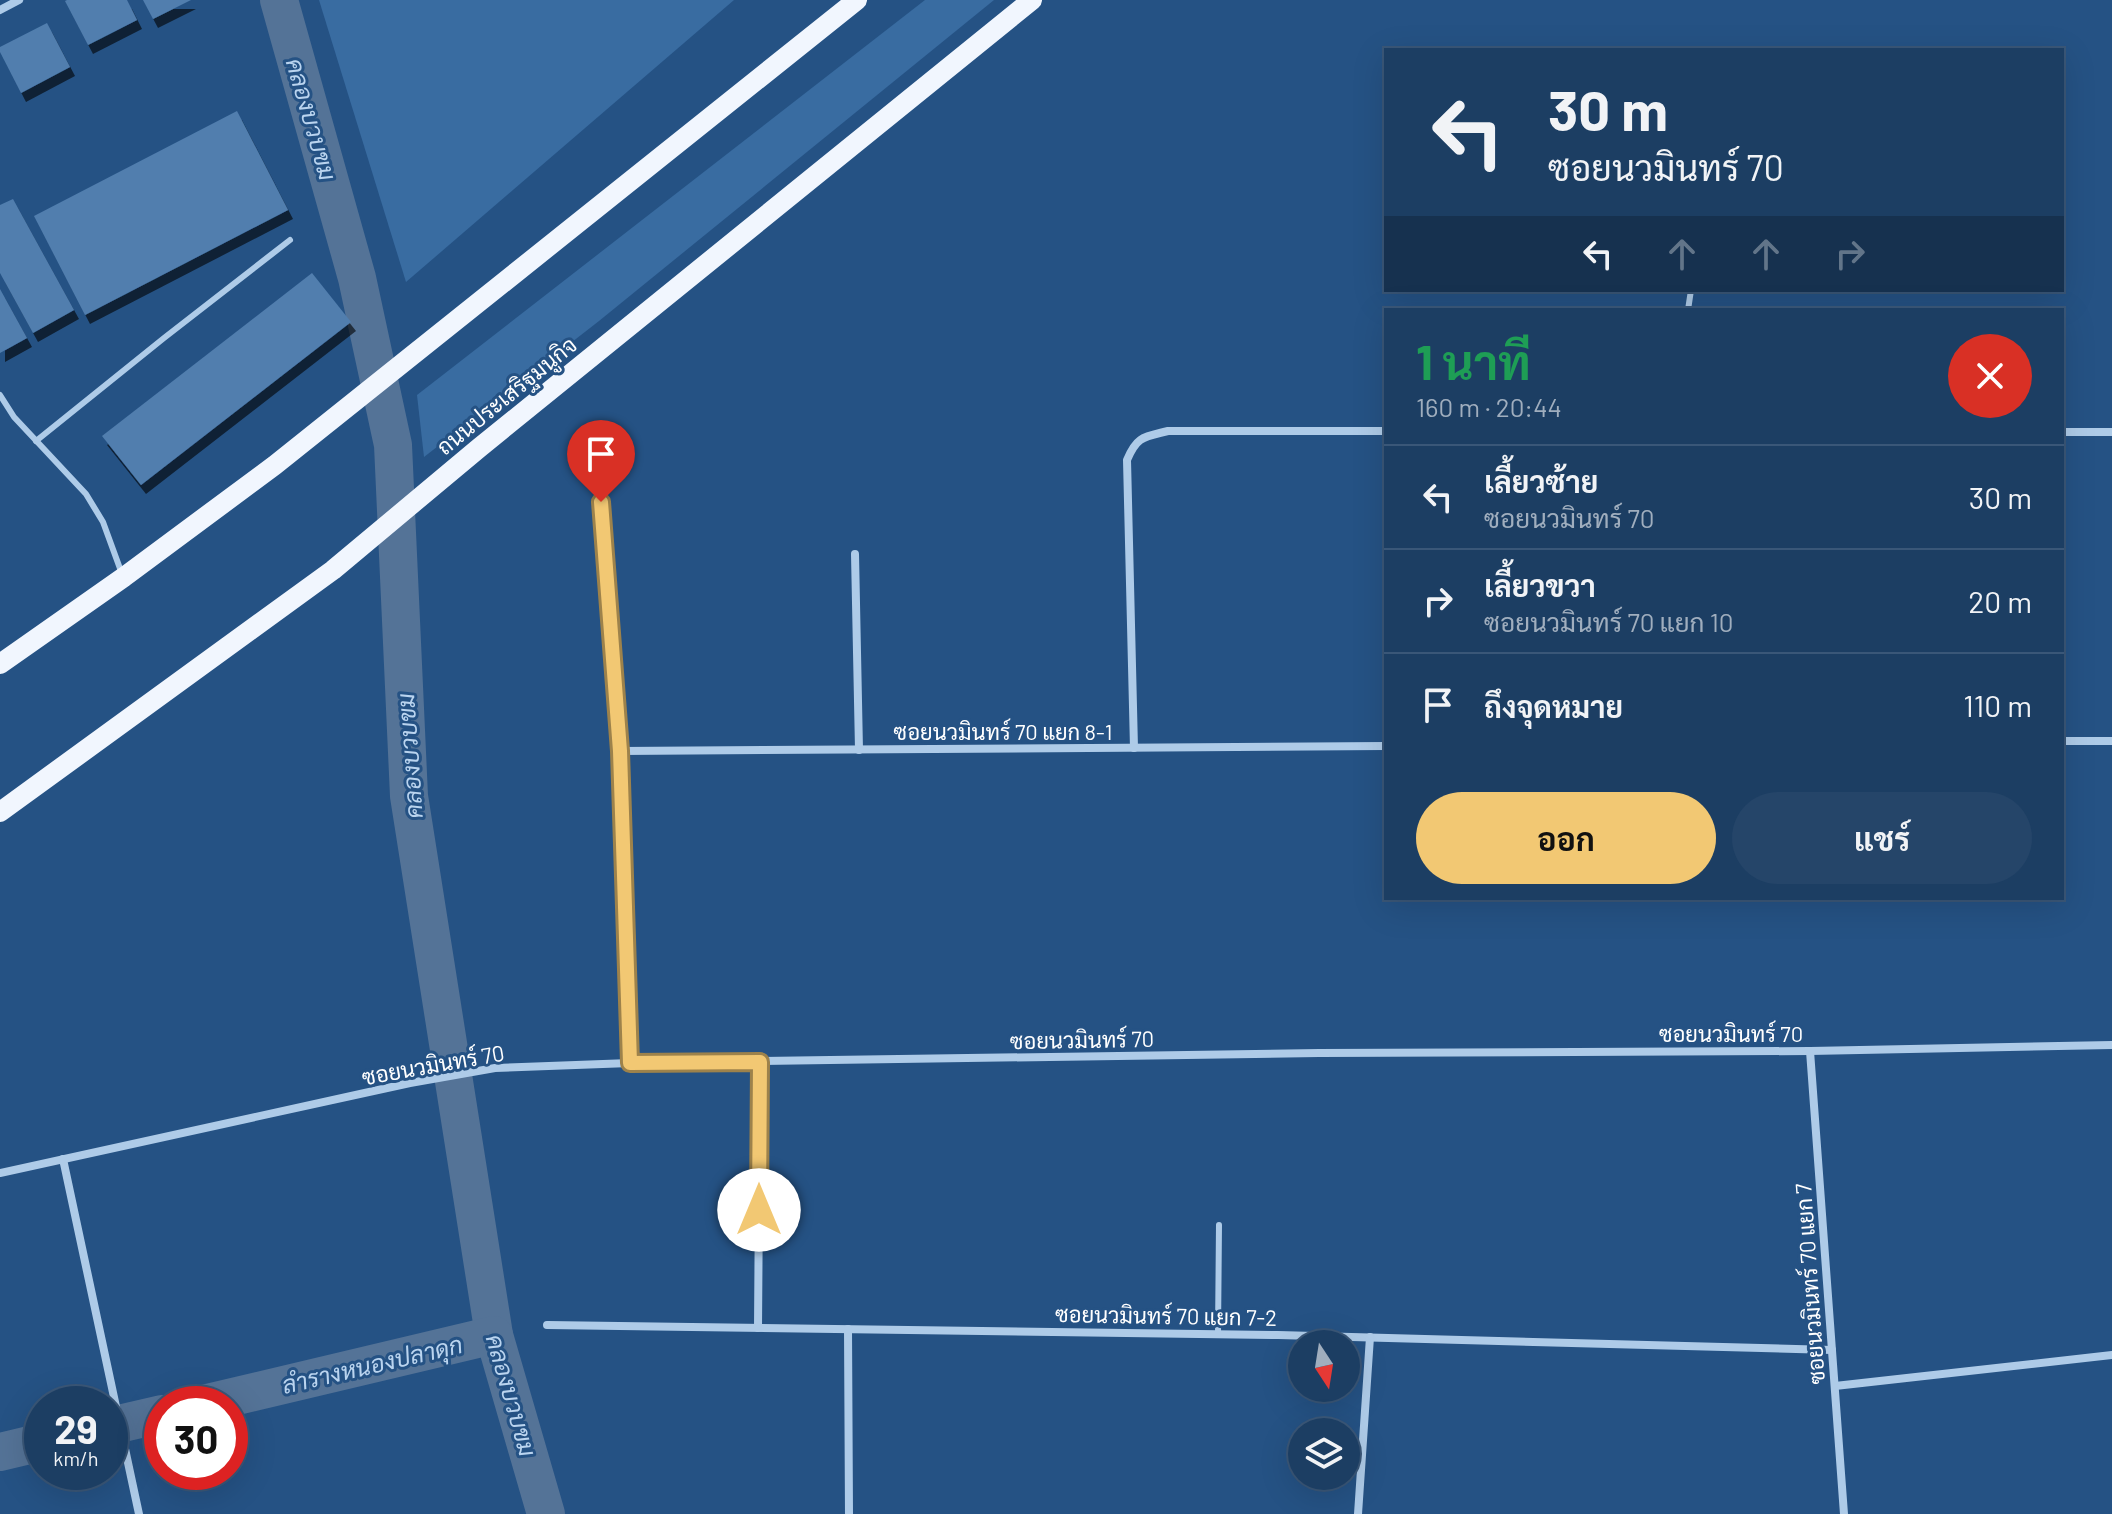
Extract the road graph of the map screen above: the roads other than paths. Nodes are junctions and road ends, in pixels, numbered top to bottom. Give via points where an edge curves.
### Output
1 (19, 0) edge
2 (857, 0) edge
3 (1032, 0) edge
4 (0, 10) edge
5 (290, 240) dead end
6 (0, 395) edge
7 (1384, 431) edge
8 (2064, 432) edge
9 (2112, 432) edge
10 (36, 441) junction
11 (599, 471) dead end
12 (855, 554) dead end
13 (124, 577) junction
14 (0, 664) edge
15 (2064, 741) edge
16 (2112, 741) edge
17 (1384, 746) edge
18 (1134, 748) junction
19 (859, 750) junction
20 (620, 751) junction
21 (0, 812) edge
22 (2112, 1045) edge
23 (1810, 1051) junction
24 (760, 1062) junction
25 (630, 1063) junction
26 (63, 1159) junction
27 (0, 1173) edge
28 (1219, 1225) dead end
29 (547, 1325) dead end
30 (758, 1328) junction
31 (848, 1329) junction
32 (1218, 1334) junction
33 (1370, 1337) junction
34 (1832, 1350) junction
35 (2112, 1355) edge
36 (1835, 1386) junction
37 (139, 1514) edge
38 (849, 1514) edge
39 (1358, 1514) edge
40 (1844, 1514) edge

1 - 4 street
2 - 13 main road via 275,465
3 - 21 main road, ถนนประเสริฐมนูกิจ via 333,570
5 - 10 lane
6 - 10 lane
7 - 18 street via 1168,431 1133,445 1127,460
8 - 9 street
10 - 13 lane via 86,494
11 - 20 street
12 - 19 street
13 - 14 main road
15 - 16 street
17 - 18 street, ซอยนวมินทร์ 70 แยก 8-1
18 - 19 street, ซอยนวมินทร์ 70 แยก 8-1
19 - 20 street, ซอยนวมินทร์ 70 แยก 8-1
20 - 25 street
22 - 23 street, ซอยนวมินทร์ 70
23 - 24 street, ซอยนวมินทร์ 70
23 - 34 street, ซอยนวมินทร์ 70 แยก 7
24 - 25 street, ซอยนวมินทร์ 70
24 - 30 street
25 - 26 street, ซอยนวมินทร์ 70 via 495,1068
26 - 27 street, ซอยนวมินทร์ 70
26 - 37 street
28 - 32 lane
29 - 30 street, ซอยนวมินทร์ 70 แยก 7-2
30 - 31 street, ซอยนวมินทร์ 70 แยก 7-2
31 - 32 street, ซอยนวมินทร์ 70 แยก 7-2
31 - 38 street
32 - 33 street, ซอยนวมินทร์ 70 แยก 7-2
33 - 34 street, ซอยนวมินทร์ 70 แยก 7-2
33 - 39 street
34 - 36 street, ซอยนวมินทร์ 70 แยก 7
35 - 36 street
36 - 40 street, ซอยนวมินทร์ 70 แยก 7

